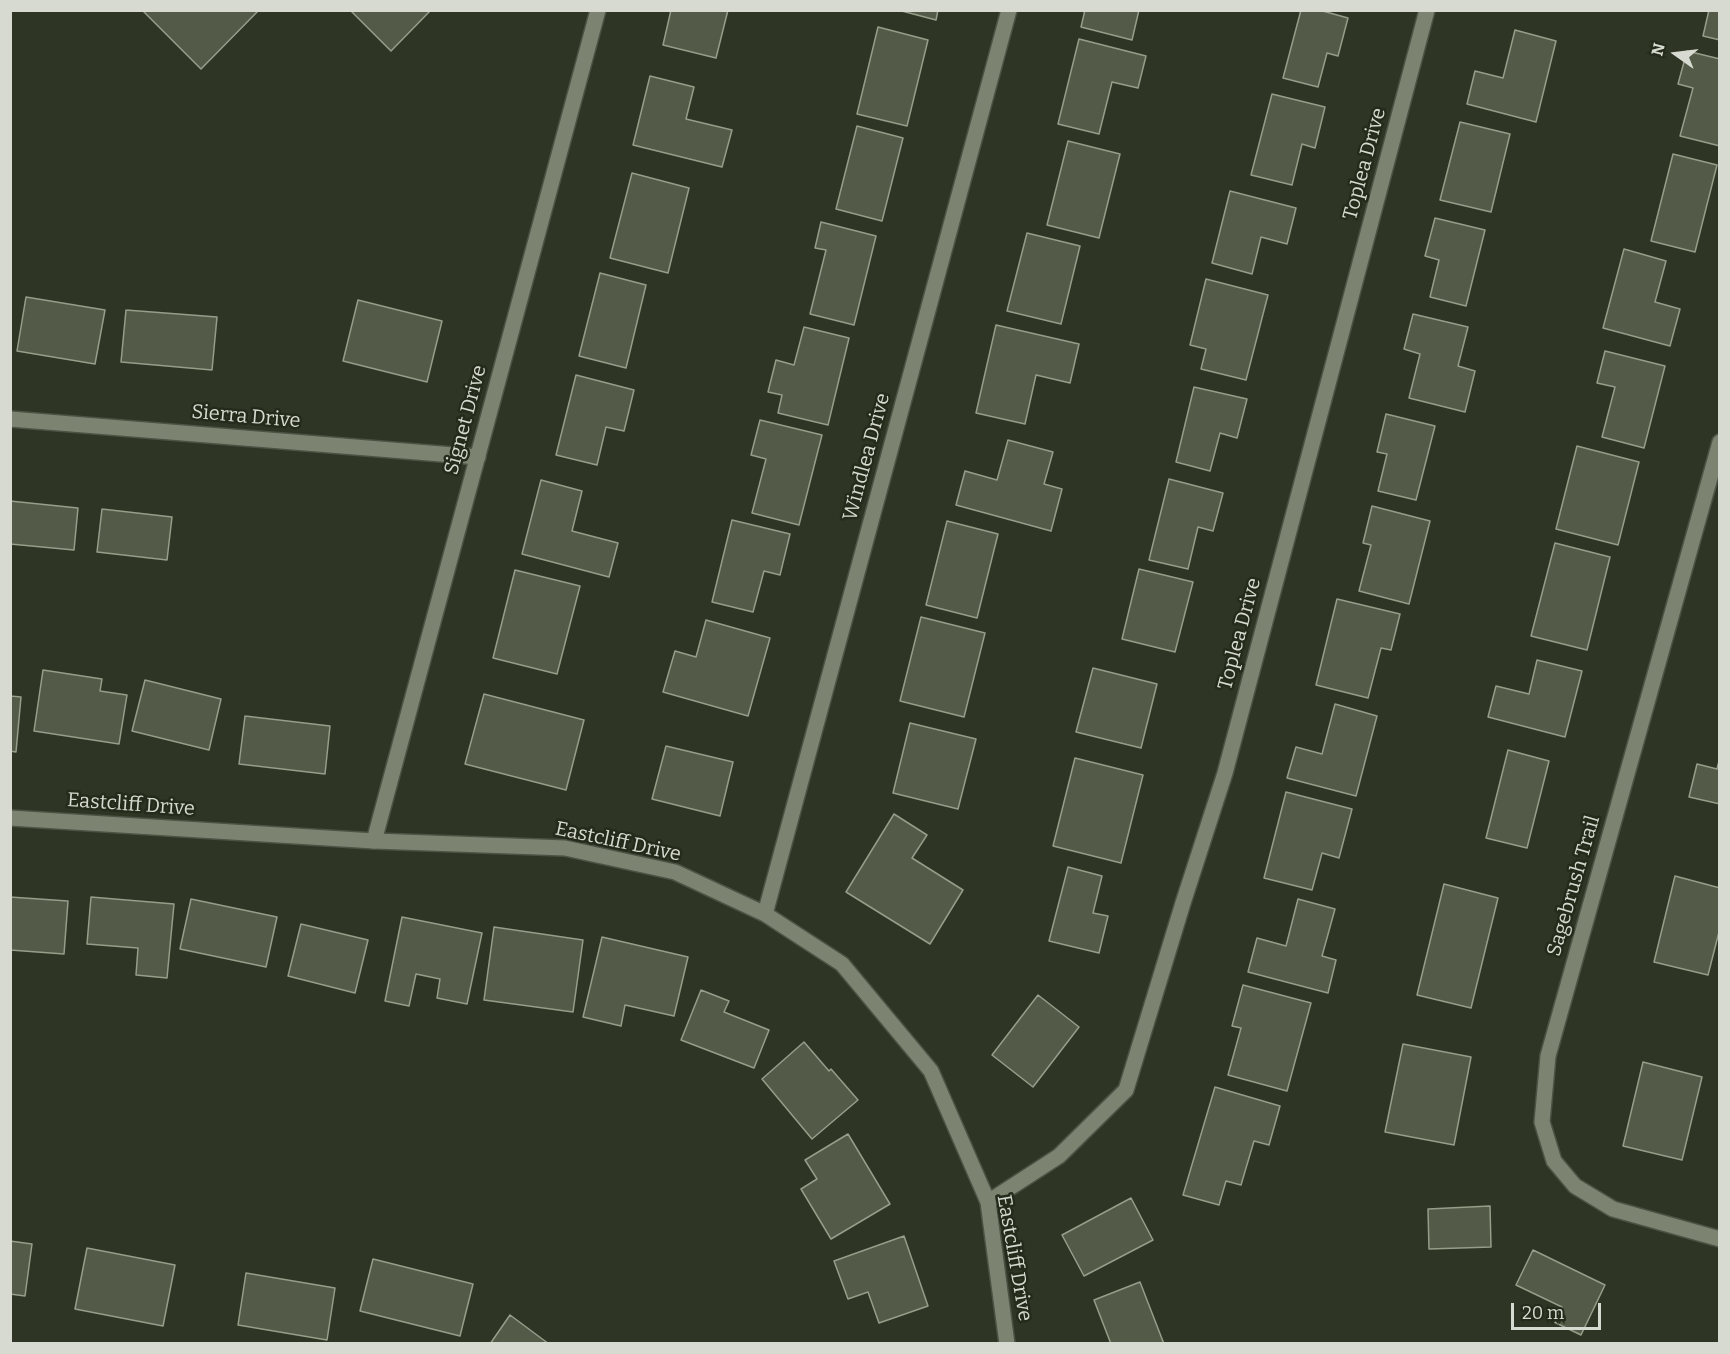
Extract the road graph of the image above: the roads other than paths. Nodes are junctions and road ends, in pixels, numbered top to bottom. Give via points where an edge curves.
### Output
1 (598, 10) edge
2 (1009, 10) edge
3 (1427, 10) edge
4 (10, 419) edge
5 (1719, 442) edge
6 (478, 457) junction
7 (10, 818) edge
8 (374, 841) junction
9 (765, 914) junction
10 (988, 1202) junction
11 (1719, 1239) edge
12 (1007, 1344) edge

1 - 6 street, Signet Drive
2 - 9 street, Windlea Drive
3 - 10 street, Toplea Drive via 1225,773 1126,1090 1059,1156
4 - 6 street, Sierra Drive
5 - 11 street, Sagebrush Trail via 1548,1056 1542,1122 1554,1161 1575,1186 1612,1209
6 - 8 street, Signet Drive
7 - 8 street, Eastcliff Drive
8 - 9 street, Eastcliff Drive via 565,848 675,872
9 - 10 street, Eastcliff Drive via 842,964 931,1071
10 - 12 street, Eastcliff Drive

